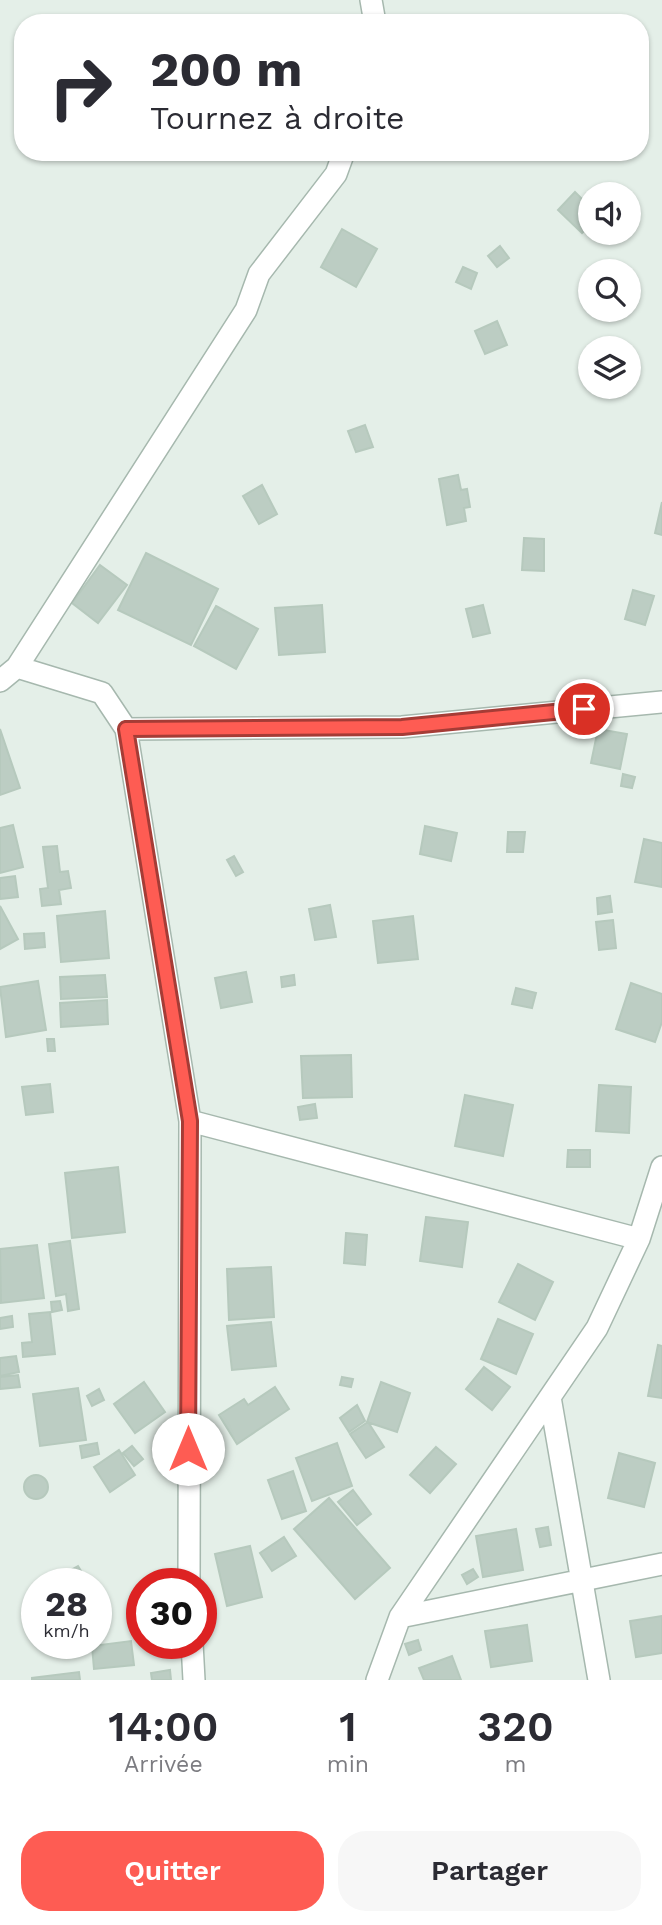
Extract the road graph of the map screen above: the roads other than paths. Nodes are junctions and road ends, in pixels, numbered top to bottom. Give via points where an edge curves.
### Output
1 (341, 161) edge
2 (17, 667) junction
3 (0, 681) edge
4 (662, 702) edge
5 (126, 729) junction
6 (190, 1121) junction
7 (662, 1167) edge
8 (639, 1239) junction
9 (550, 1397) junction
10 (662, 1564) edge
11 (189, 1568) edge
12 (583, 1580) junction
13 (400, 1617) junction
14 (193, 1659) edge
15 (194, 1680) edge
16 (377, 1680) edge
17 (599, 1680) edge

1 - 2 street via 336,174 259,274 246,310
2 - 3 street
2 - 5 street via 102,693
4 - 5 street via 402,727
5 - 6 street
6 - 8 street
6 - 11 street
7 - 8 street
8 - 9 street via 597,1328
9 - 12 street
9 - 13 street
10 - 12 street
12 - 13 street
12 - 17 street
13 - 16 street
14 - 15 street

